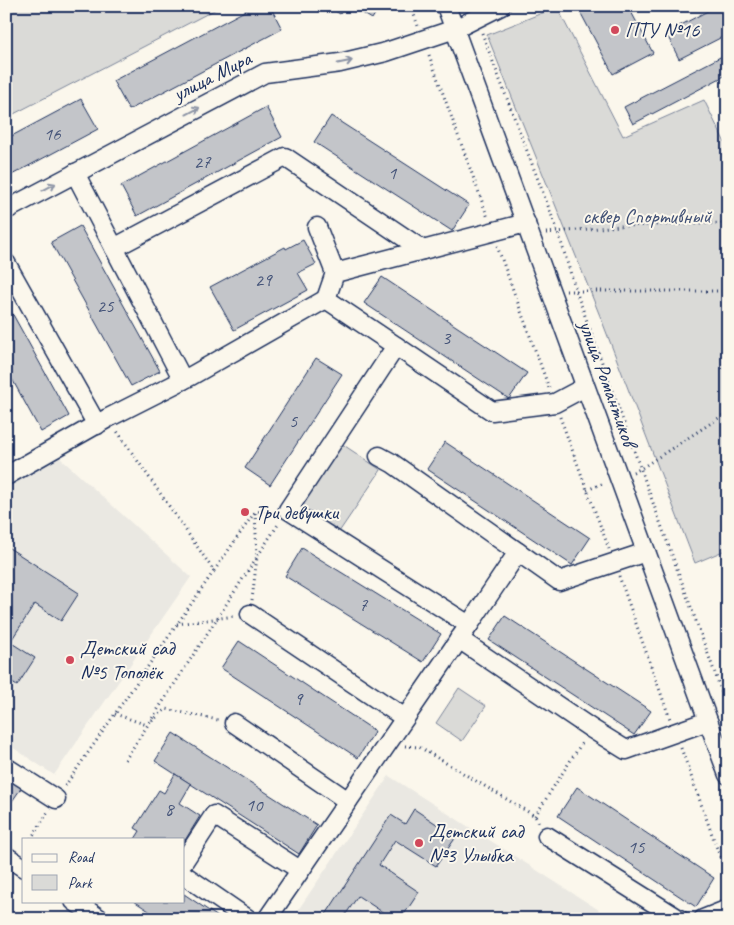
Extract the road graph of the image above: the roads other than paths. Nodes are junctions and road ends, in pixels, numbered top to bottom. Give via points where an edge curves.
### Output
1 (446, 6) edge
2 (502, 6) edge
3 (455, 29) junction
4 (75, 173) junction
5 (6, 210) edge
6 (317, 227) dead end
7 (528, 229) junction
8 (114, 248) junction
9 (423, 250) junction
10 (6, 263) edge
11 (335, 273) junction
12 (326, 299) junction
13 (396, 346) junction
14 (183, 380) junction
15 (585, 387) junction
16 (103, 422) junction
17 (379, 456) dead end
18 (6, 476) edge
19 (518, 552) junction
20 (646, 552) junction
21 (250, 614) road end
22 (464, 632) junction
23 (406, 718) junction
24 (708, 721) junction
25 (234, 723) road end
26 (726, 764) edge
27 (6, 766) edge
28 (56, 799) road end
29 (348, 801) junction
30 (547, 836) road end
31 (6, 856) edge
32 (185, 859) edge
33 (22, 867) edge
34 (300, 870) junction
35 (185, 876) edge
36 (75, 902) edge
37 (728, 909) edge
38 (100, 919) edge
39 (248, 919) edge
40 (267, 919) edge
41 (679, 919) edge
42 (703, 919) edge

1 - 3 street, улица Романтиков
2 - 3 street, улица Мира
4 -> 3 street, улица Мира via 265,73 340,63
3 - 7 street, улица Романтиков
5 -> 4 street, улица Мира
4 - 8 street
6 - 11 street
7 - 9 street via 492,232
7 - 15 street, улица Романтиков
8 - 9 street via 285,157
8 - 14 street
9 - 11 street
10 - 16 street
11 - 12 street
12 - 13 street
12 - 14 street
13 - 15 street via 492,411 555,403
13 - 22 street via 288,510
14 - 16 street
15 - 20 street, улица Романтиков
16 - 18 street
17 - 19 street
19 - 20 street via 559,581
19 - 22 street
20 - 24 street, улица Романтиков
21 - 23 street
22 - 23 street
22 - 24 street via 626,750
23 - 29 street
24 - 26 street, улица Романтиков
25 - 29 street
27 - 28 street
29 - 34 street
30 - 41 street
31 - 33 street
32 - 34 street via 214,815
34 - 40 street
35 - 39 street
36 - 38 street
37 - 42 street

